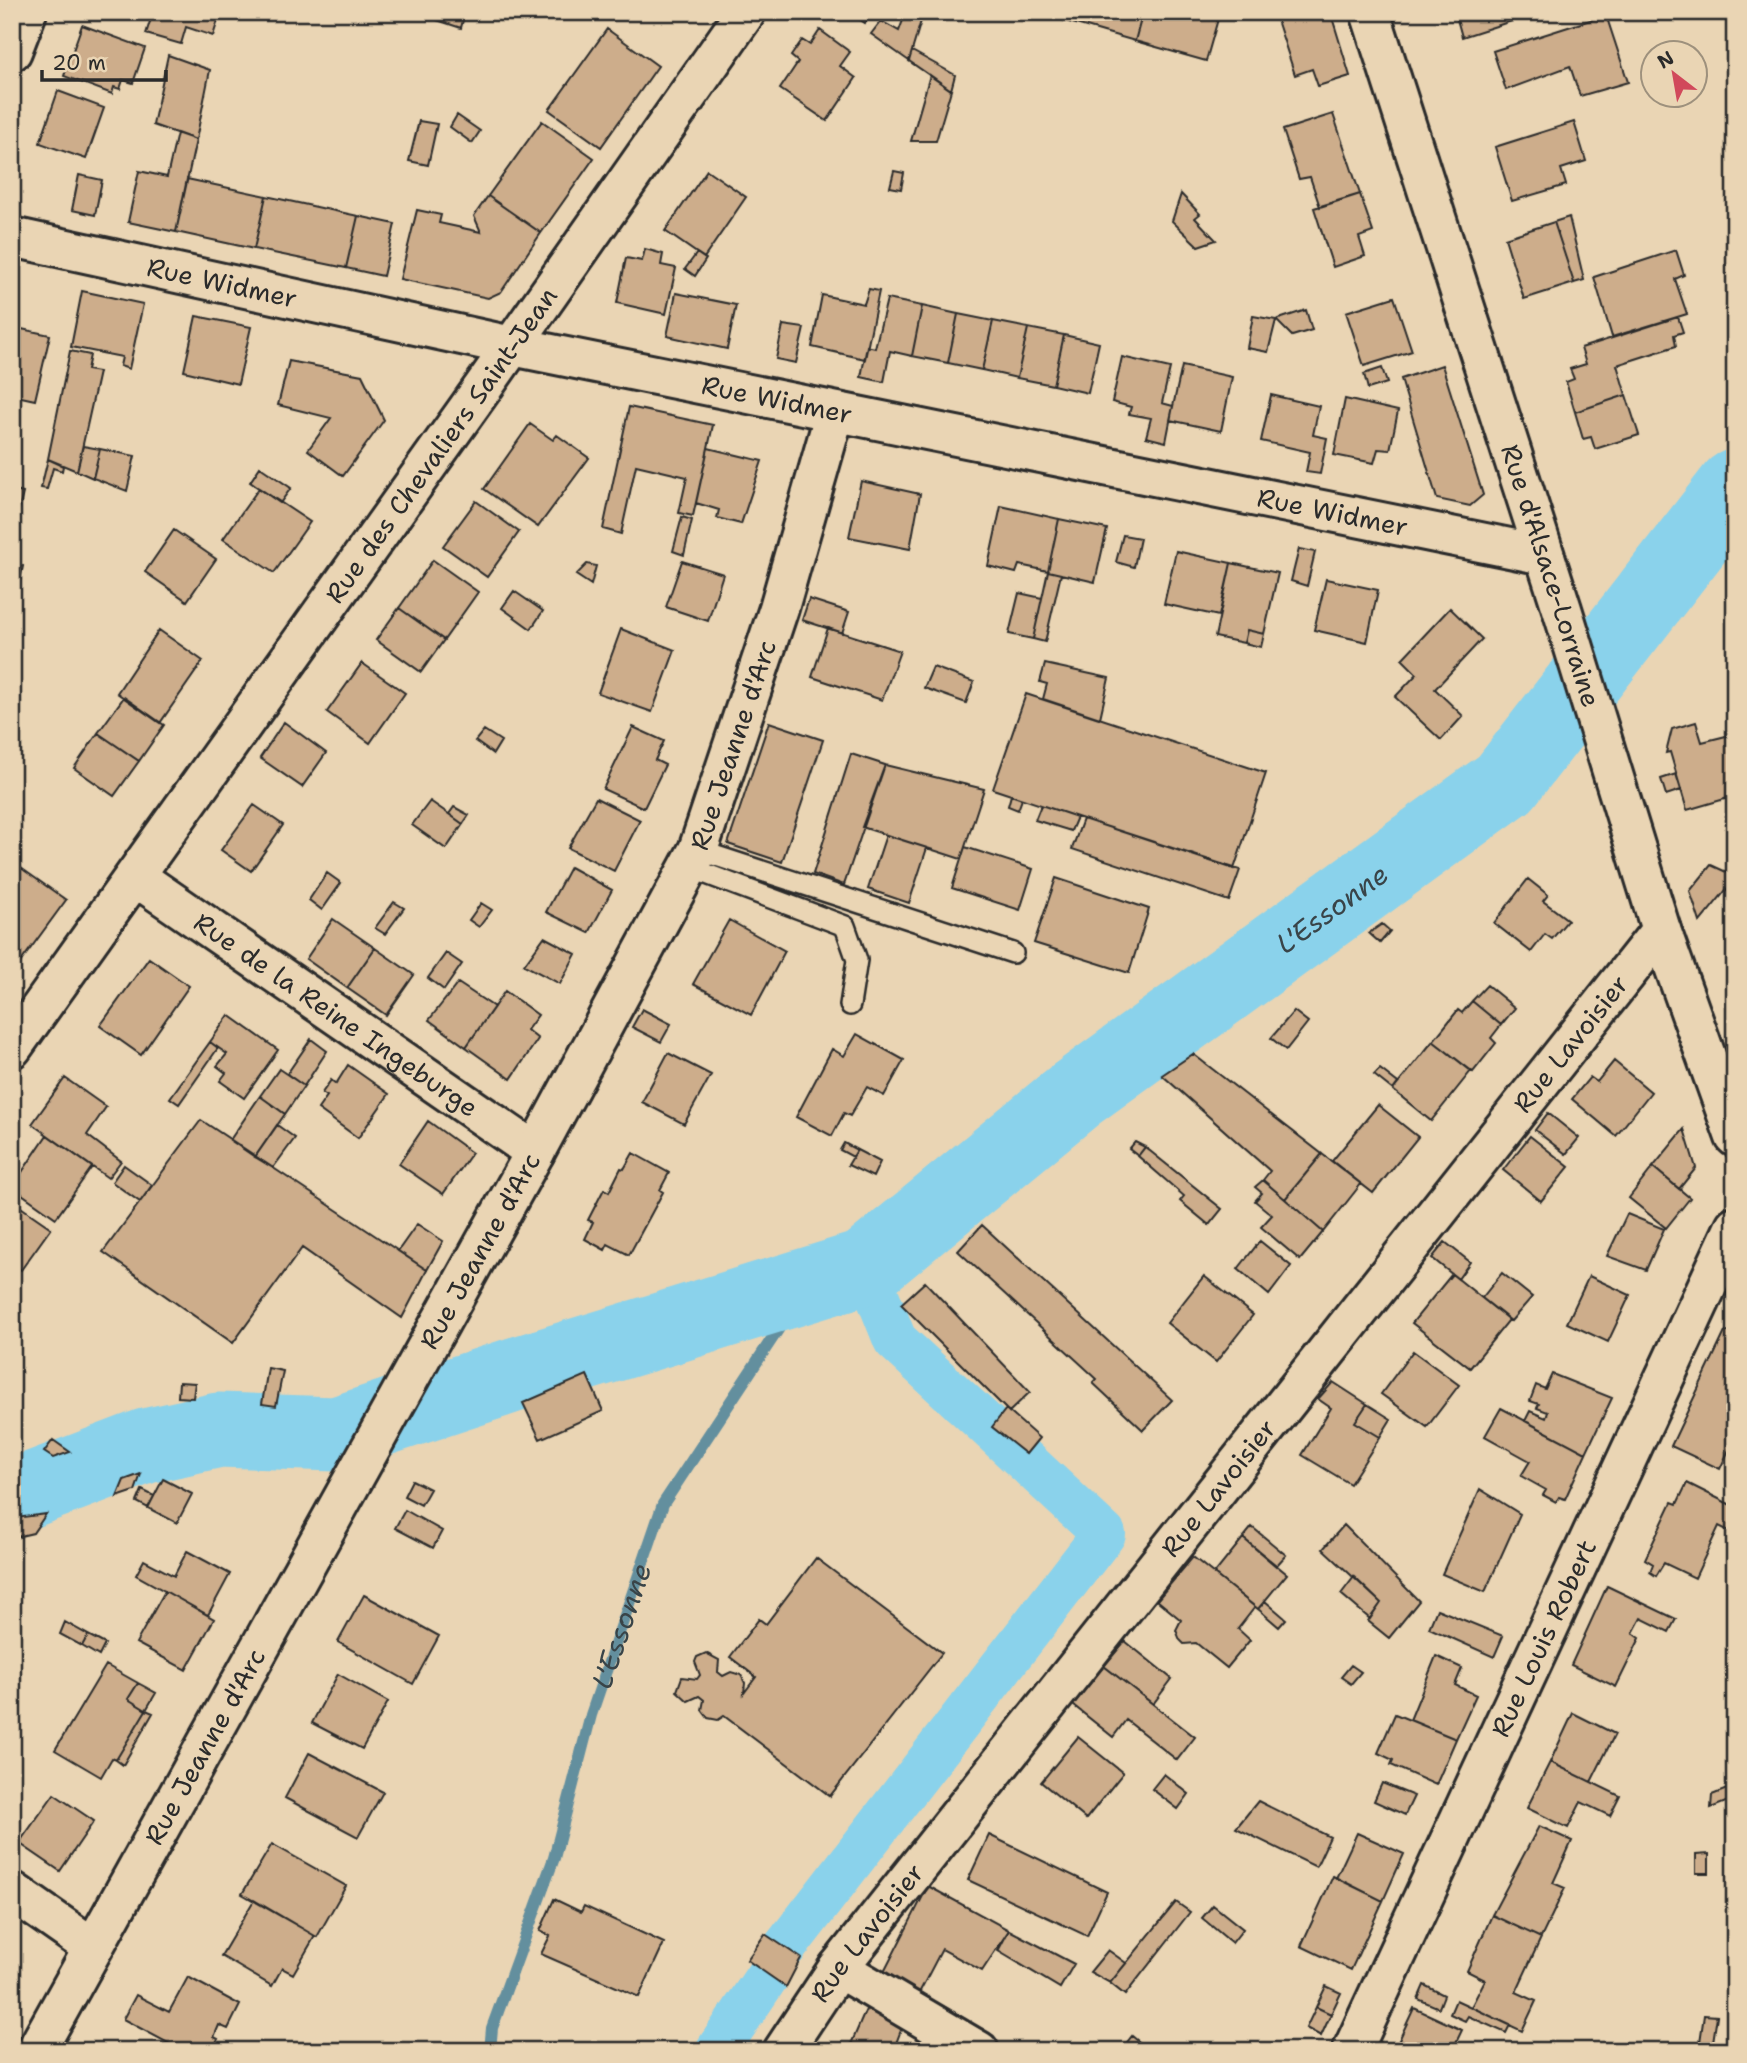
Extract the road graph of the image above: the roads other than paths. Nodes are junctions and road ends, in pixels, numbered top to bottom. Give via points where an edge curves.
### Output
1 (27, 12) edge
2 (746, 12) edge
3 (1370, 12) edge
4 (12, 51) edge
5 (12, 237) edge
6 (512, 346) junction
7 (835, 412) junction
8 (1544, 555) junction
9 (693, 859) junction
10 (136, 877) junction
11 (1661, 930) junction
12 (1013, 953) dead end
13 (850, 1005) dead end
14 (12, 1048) edge
15 (1735, 1137) edge
16 (535, 1152) junction
17 (1735, 1226) edge
18 (12, 1891) edge
19 (92, 1947) junction
20 (838, 1968) junction
21 (36, 2051) edge
22 (783, 2051) edge
23 (979, 2051) edge
24 (1352, 2051) edge

1 - 4 street
2 - 6 street, Rue des Chevaliers Saint-Jean
3 - 8 street, Rue d'Alsace-Lorraine
5 - 6 street, Rue Widmer
6 - 7 street, Rue Widmer
6 - 10 street, Rue des Chevaliers Saint-Jean
7 - 8 street, Rue Widmer
7 - 9 street, Rue Jeanne d'Arc via 779,608
8 - 11 street, Rue d'Alsace-Lorraine
9 - 12 lane
9 - 13 lane via 845,926 858,960
9 - 16 street, Rue Jeanne d'Arc
10 - 14 street, Rue des Chevaliers Saint-Jean
10 - 16 street, Rue de la Reine Ingeburge
11 - 15 street, Rue d'Alsace-Lorraine
11 - 20 street, Rue Lavoisier
16 - 19 street, Rue Jeanne d'Arc
17 - 24 street, Rue Louis Robert
18 - 19 street
19 - 21 street, Rue Jeanne d'Arc
20 - 22 street, Rue Lavoisier
20 - 23 street

